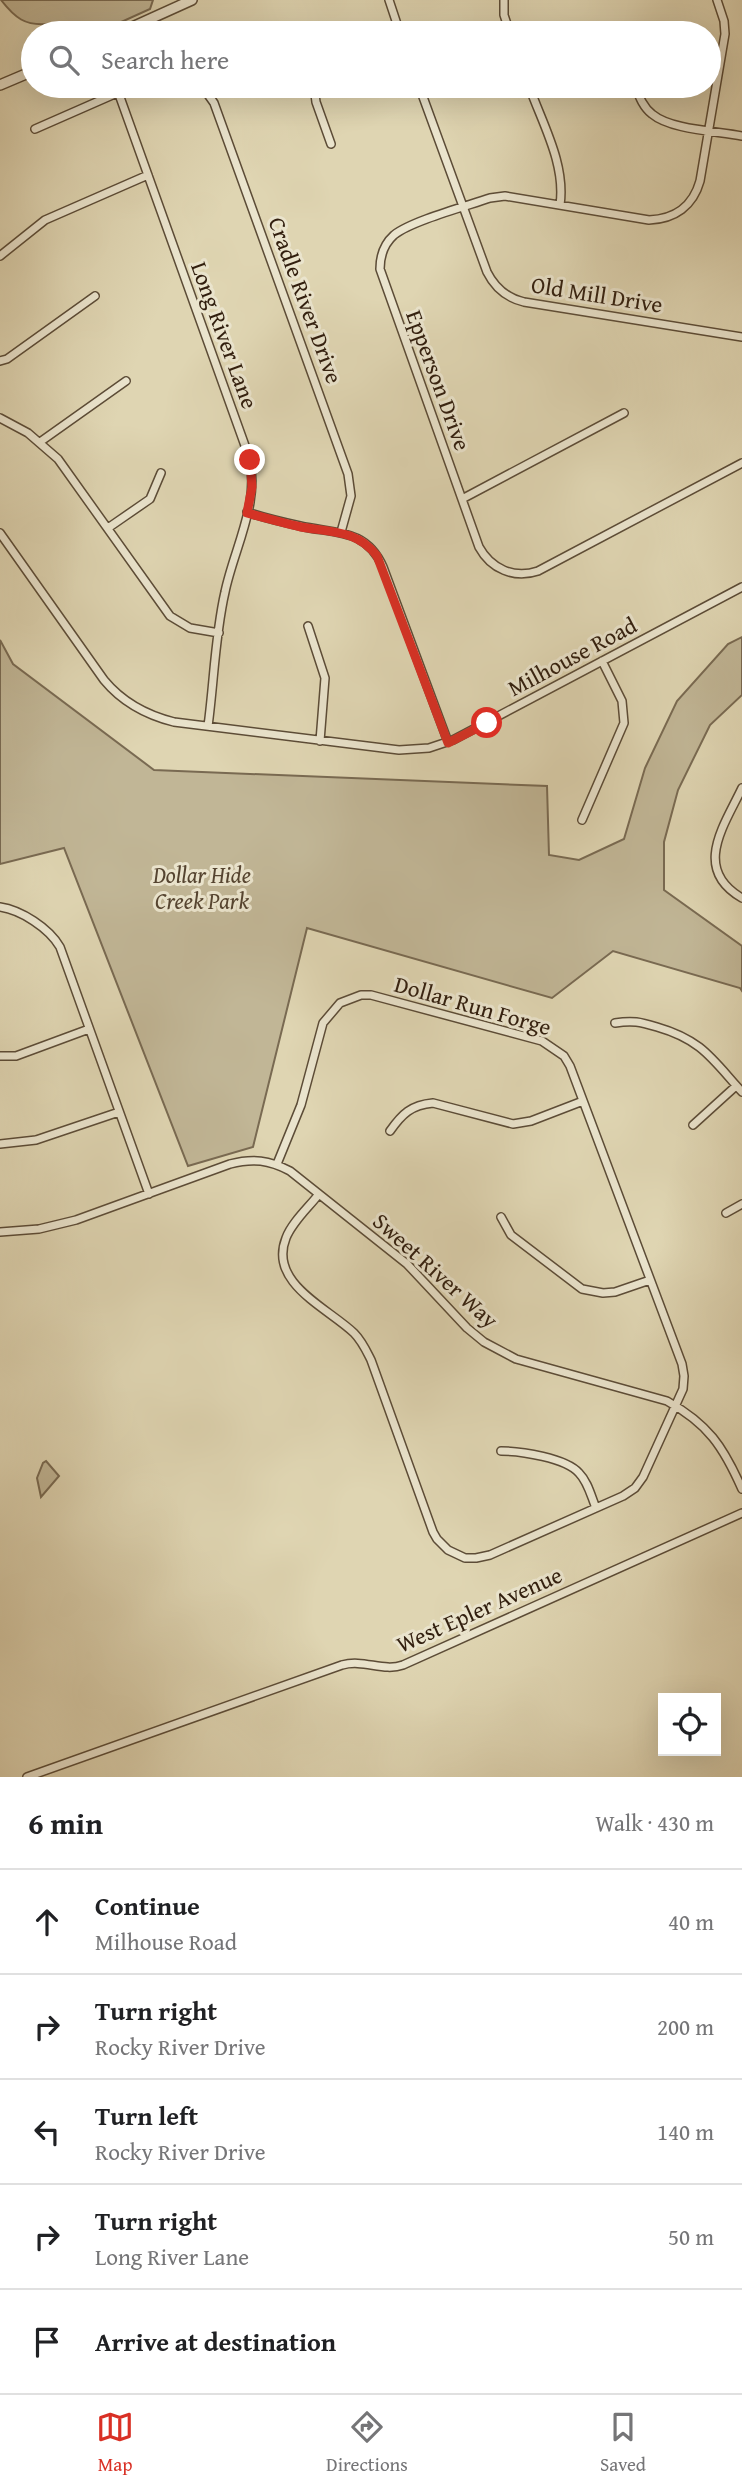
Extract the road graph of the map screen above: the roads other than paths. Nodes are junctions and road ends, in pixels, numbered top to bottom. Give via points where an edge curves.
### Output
1 (192, 0) edge
2 (389, 0) edge
3 (504, 0) edge
4 (717, 0) edge
5 (145, 21) edge
6 (396, 21) edge
7 (506, 21) edge
8 (721, 58) edge
9 (21, 76) edge
10 (0, 85) edge
11 (98, 98) edge
12 (120, 98) edge
13 (210, 98) edge
14 (316, 98) edge
15 (423, 98) edge
16 (533, 98) edge
17 (641, 98) edge
18 (714, 98) edge
19 (34, 129) dead end
20 (709, 130) junction
21 (742, 136) edge
22 (331, 144) dead end
23 (148, 175) junction
24 (560, 205) junction
25 (463, 208) junction
26 (0, 256) edge
27 (95, 296) dead end
28 (742, 337) edge
29 (0, 361) edge
30 (127, 381) dead end
31 (624, 413) dead end
32 (0, 418) edge
33 (40, 442) junction
34 (742, 463) edge
35 (161, 473) dead end
36 (462, 499) junction
37 (247, 513) junction
38 (108, 528) junction
39 (341, 532) junction
40 (0, 533) edge
41 (742, 587) edge
42 (308, 626) dead end
43 (219, 633) junction
44 (602, 662) junction
45 (208, 726) junction
46 (320, 741) junction
47 (448, 743) junction
48 (742, 788) edge
49 (582, 820) dead end
50 (742, 898) edge
51 (0, 907) edge
52 (615, 1023) dead end
53 (89, 1029) junction
54 (0, 1056) edge
55 (739, 1089) edge
56 (583, 1101) junction
57 (119, 1111) junction
58 (693, 1125) dead end
59 (390, 1131) dead end
60 (0, 1144) edge
61 (277, 1164) junction
62 (149, 1194) junction
63 (319, 1194) junction
64 (742, 1204) edge
65 (726, 1213) dead end
66 (501, 1217) dead end
67 (0, 1232) edge
68 (650, 1280) junction
69 (675, 1406) junction
70 (501, 1451) dead end
71 (742, 1489) edge
72 (596, 1508) junction
73 (742, 1513) edge
74 (27, 1777) edge

1 - 5 street
2 - 6 street
3 - 7 street
4 - 8 street, Epperson Drive via 725,34
9 - 10 street
11 - 19 street
12 - 23 street, Long River Lane
13 - 39 street, Cradle River Drive via 350,478 351,496
14 - 22 street
15 - 25 street, Old Mill Drive
16 - 24 street via 559,170
17 - 20 street via 659,119
18 - 20 street, Epperson Drive
20 - 21 street
20 - 24 street, Epperson Drive via 698,190 686,207 673,215 649,220
23 - 26 street via 46,220
23 - 37 street, Long River Lane via 248,454 252,484
24 - 25 street, Epperson Drive via 505,196
25 - 28 street, Old Mill Drive via 488,275 499,290 515,300
25 - 36 street, Epperson Drive via 396,233 386,245 380,266
27 - 29 street
30 - 33 street
31 - 36 street
32 - 33 street
33 - 38 street
34 - 36 street, Epperson Drive via 535,572 509,573 488,560
35 - 38 street via 150,499
37 - 39 street
37 - 43 street, Long River Lane
38 - 43 street via 170,616 190,628
39 - 47 street via 363,541 382,564
40 - 45 street, Milhouse Road via 114,691 153,716
41 - 44 street, Milhouse Road
42 - 46 street via 325,678
43 - 45 street, Long River Lane
44 - 47 street, Milhouse Road
44 - 49 street via 621,698 624,719
45 - 46 street, Milhouse Road
46 - 47 street, Milhouse Road via 399,750
48 - 50 street via 716,842 714,858 726,886
51 - 53 street via 21,915 58,943
52 - 55 street via 632,1020 685,1036
53 - 54 street via 16,1056
53 - 57 street
55 - 58 street
56 - 59 street via 513,1124 433,1102 420,1104 402,1114
56 - 61 street, Dollar Run Forge via 564,1056 542,1041 360,995 340,1003 323,1023 301,1105
56 - 68 street, Dollar Run Forge
57 - 60 street via 36,1140
57 - 62 street
61 - 62 street, Sweet River Way via 239,1161
61 - 63 street, Sweet River Way
62 - 67 street, Sweet River Way via 65,1223
63 - 69 street, Sweet River Way via 407,1264 467,1328 493,1347 516,1359
63 - 72 street, Dollar Run Forge via 286,1238 288,1274 295,1286 363,1344 433,1531 446,1549 476,1558 490,1555
64 - 65 street
66 - 68 street via 512,1235 582,1289 615,1292
68 - 69 street, Dollar Run Forge via 682,1364 683,1389
69 - 71 street, Sweet River Way via 714,1437
69 - 72 street, Dollar Run Forge via 635,1488
70 - 72 street via 571,1466 584,1479
73 - 74 street, West Epler Avenue via 403,1665 342,1664

